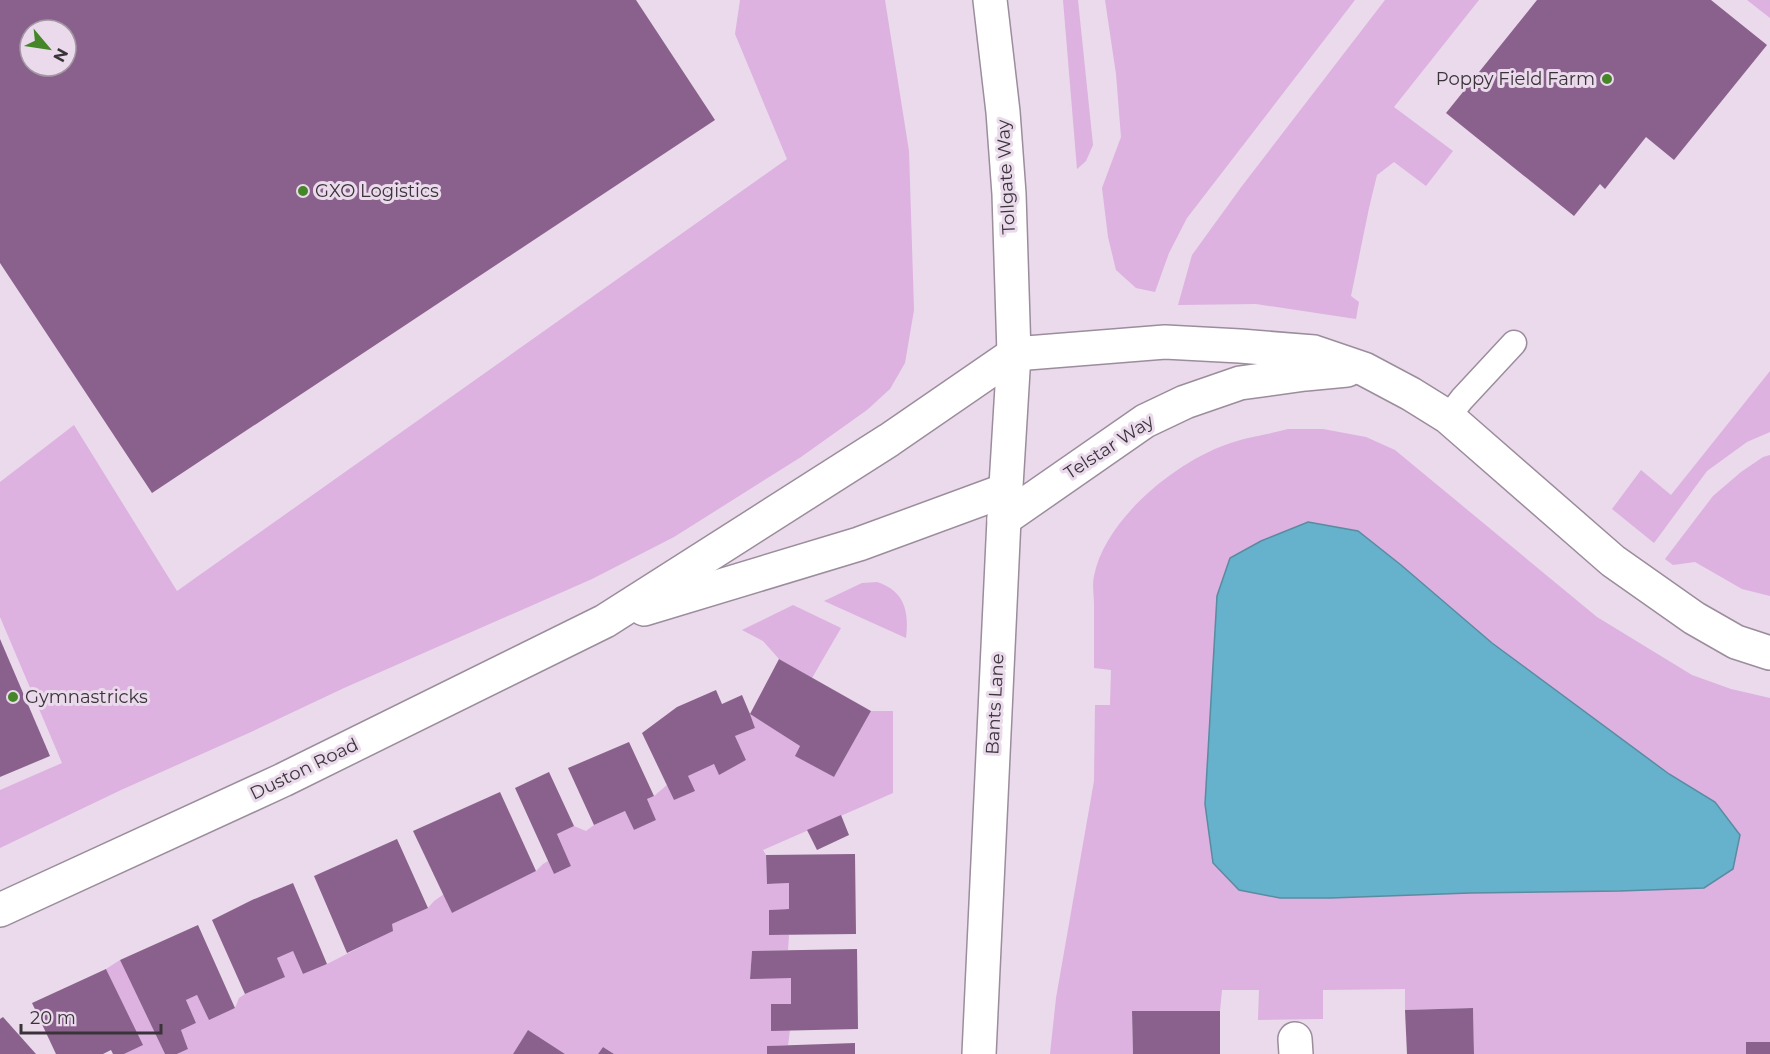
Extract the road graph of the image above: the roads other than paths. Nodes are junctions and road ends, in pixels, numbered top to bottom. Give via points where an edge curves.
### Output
1 (990, 0) edge
2 (1514, 343) dead end
3 (1014, 354) junction
4 (1364, 369) junction
5 (1448, 417) junction
6 (1005, 504) junction
7 (605, 621) junction
8 (1770, 653) edge
9 (0, 909) edge
10 (979, 1054) edge

1 - 3 street, Tollgate Way via 1009,194
2 - 5 lane
3 - 4 street via 1165,342 1314,352
3 - 6 street, Bants Lane
3 - 7 street via 889,440
4 - 5 street
4 - 6 street, Telstar Way via 1240,383 1185,402 1145,421
5 - 8 street via 1613,561 1694,618 1736,642
6 - 7 street, Telstar Way
6 - 10 street, Bants Lane
7 - 9 street, Duston Road via 283,780

